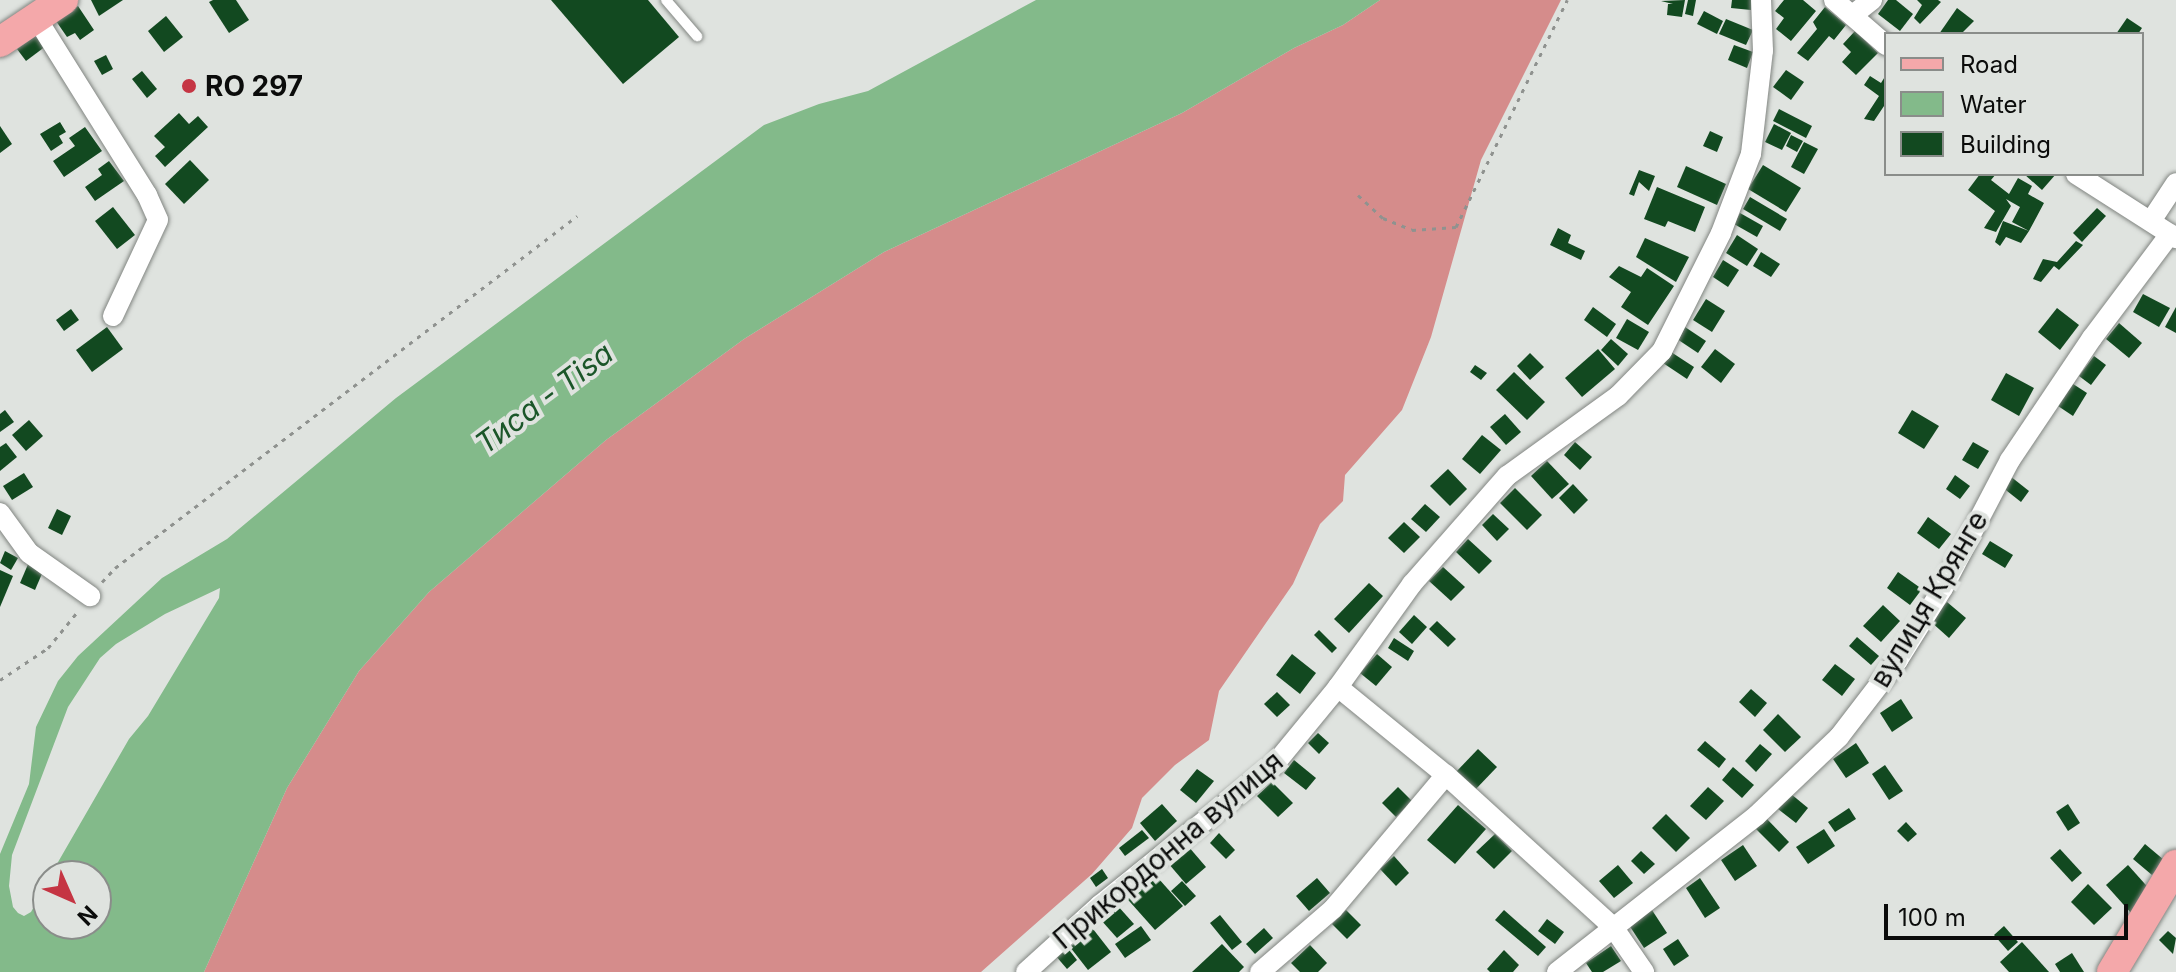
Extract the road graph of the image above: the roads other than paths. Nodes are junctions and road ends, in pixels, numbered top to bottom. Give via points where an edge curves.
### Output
1 (63, 0) edge
2 (666, 0) edge
3 (1761, 0) edge
4 (1834, 0) edge
5 (1872, 0) edge
6 (1854, 14) junction
7 (37, 19) junction
8 (697, 36) dead end
9 (0, 42) edge
10 (1884, 43) edge
11 (2079, 176) edge
12 (2176, 183) edge
13 (2151, 221) junction
14 (2173, 236) edge
15 (113, 316) dead end
16 (0, 513) edge
17 (90, 596) road end
18 (1338, 687) junction
19 (1446, 775) junction
20 (2176, 865) edge
21 (1613, 927) junction
22 (1026, 972) edge
23 (1260, 972) edge
24 (1557, 972) edge
25 (1644, 972) edge
26 (2112, 972) edge

1 - 7 main road
2 - 8 lane
3 - 18 street, Прикордонна вулиця via 1763,51 1751,154 1721,233 1662,351 1618,396 1507,476 1412,584
4 - 6 street
5 - 6 street
6 - 10 street
7 - 9 main road
7 - 15 street via 158,220
11 - 13 street
12 - 13 street
13 - 14 street
14 - 21 street, вулиця Крянге via 2092,338 2010,460 1898,660 1839,737 1757,815
16 - 17 street via 29,553
18 - 19 street
18 - 22 street, Прикордонна вулиця via 1274,765 1100,905
19 - 21 street
19 - 23 street via 1333,909
20 - 26 main road
21 - 24 street, вулиця Крянге
21 - 25 street

